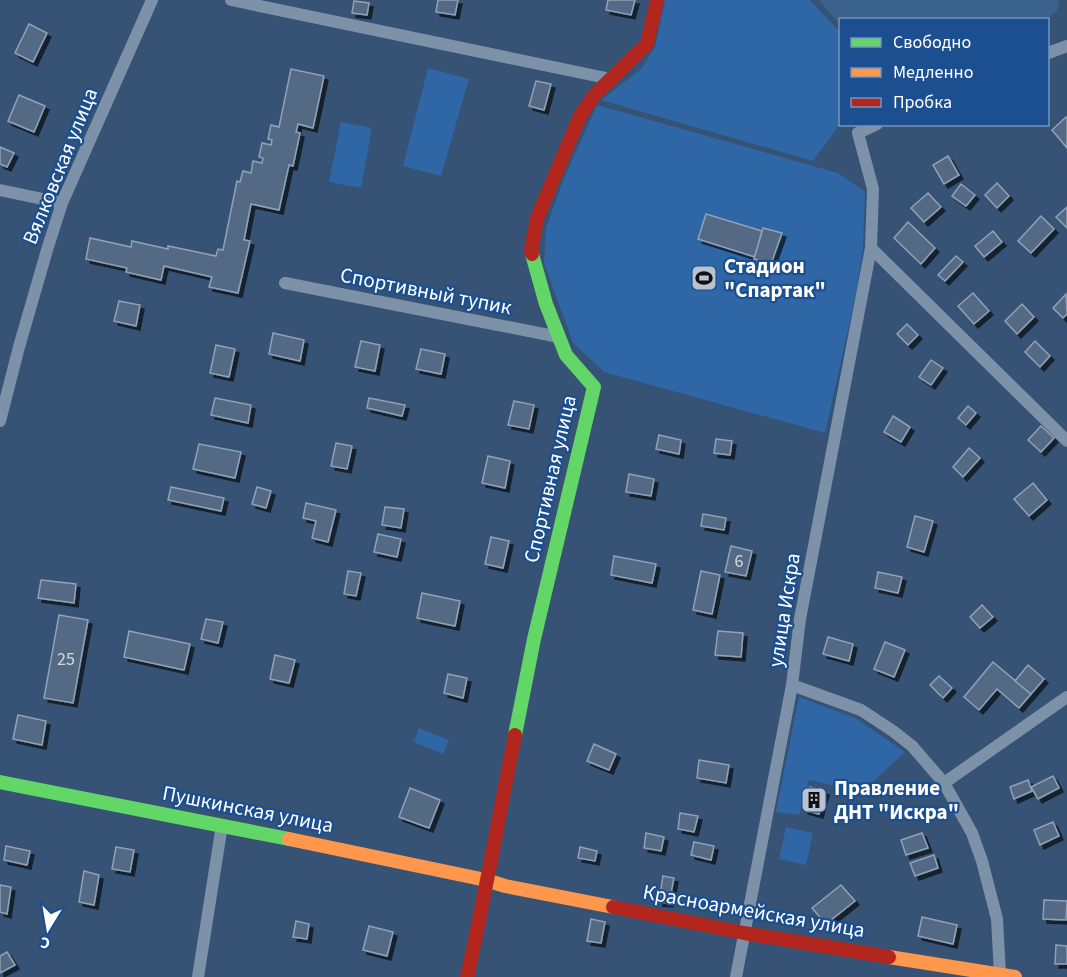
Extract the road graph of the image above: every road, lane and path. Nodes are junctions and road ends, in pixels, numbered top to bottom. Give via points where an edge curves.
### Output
1 (152, 0) edge
2 (231, 0) edge
3 (657, 0) edge
4 (1067, 46) edge
5 (1049, 52) edge
6 (611, 79) junction
7 (873, 126) edge
8 (0, 190) edge
9 (62, 203) junction
10 (871, 249) junction
11 (285, 283) dead end
12 (559, 337) junction
13 (0, 421) edge
14 (1067, 441) edge
15 (792, 685) junction
16 (1067, 697) edge
17 (0, 782) edge
18 (944, 783) junction
19 (222, 825) junction
20 (486, 880) junction
21 (744, 933) junction
22 (1000, 975) edge
23 (198, 977) edge
24 (467, 977) edge
25 (736, 977) edge
26 (1015, 977) edge

1 - 9 street, Вялковская улица
2 - 6 street
3 - 6 street, Спортивная улица via 648,44
4 - 5 street
6 - 12 street, Спортивная улица via 580,116 537,218 531,250
7 - 10 street, улица Искра via 858,133 873,189
8 - 9 street
9 - 13 street, Вялковская улица
10 - 14 street
10 - 15 street, улица Искра via 800,619
11 - 12 street, Спортивный тупик
12 - 20 street, Спортивная улица via 566,355 594,387 534,639
15 - 18 street via 869,715 912,746
15 - 21 street, улица Искра
16 - 18 street
17 - 19 street, Пушкинская улица
18 - 22 street via 972,833 982,861 997,919
19 - 20 street, Пушкинская улица
19 - 23 street
20 - 21 street, Красноармейская улица
20 - 24 street, Спортивная улица
21 - 22 street, Красноармейская улица
21 - 25 street, улица Искра
22 - 26 street, Красноармейская улица

